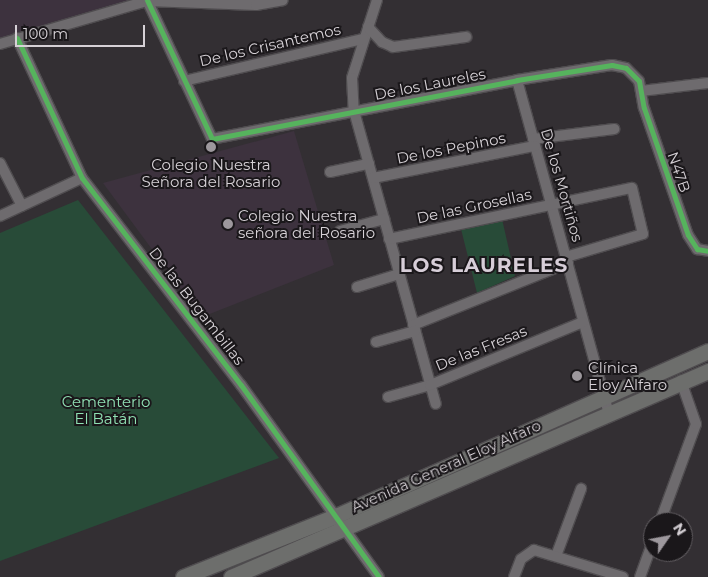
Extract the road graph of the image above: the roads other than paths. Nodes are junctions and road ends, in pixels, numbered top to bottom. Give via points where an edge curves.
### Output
1 (147, 0) edge
2 (283, 0) edge
3 (377, 0) edge
4 (368, 26) junction
5 (466, 37) dead end
6 (17, 38) junction
7 (363, 39) junction
8 (0, 44) edge
9 (184, 80) junction
10 (517, 80) junction
11 (708, 83) edge
12 (641, 91) junction
13 (354, 111) junction
14 (614, 128) dead end
15 (534, 143) junction
16 (0, 164) edge
17 (369, 164) junction
18 (330, 172) dead end
19 (82, 178) junction
20 (373, 178) junction
21 (552, 205) junction
22 (22, 206) junction
23 (0, 216) edge
24 (384, 219) junction
25 (340, 231) dead end
26 (389, 239) junction
27 (708, 251) edge
28 (567, 260) junction
29 (399, 274) junction
30 (357, 287) dead end
31 (584, 322) junction
32 (414, 328) junction
33 (376, 342) dead end
34 (708, 351) edge
35 (708, 371) edge
36 (681, 381) junction
37 (430, 385) junction
38 (388, 396) dead end
39 (603, 396) junction
40 (436, 404) dead end
41 (609, 413) junction
42 (581, 489) dead end
43 (664, 512) edge
44 (342, 521) junction
45 (556, 556) junction
46 (646, 562) edge
47 (183, 577) edge
48 (231, 577) edge
49 (379, 577) edge
50 (514, 577) edge
51 (623, 577) edge
52 (640, 577) edge

1 - 2 street via 256,5
1 - 6 street
1 - 9 street
3 - 4 street
4 - 5 street via 382,42 392,47
4 - 7 street
6 - 8 street
6 - 19 street, De las Bugambillas
7 - 9 street, De los Crisantemos
7 - 13 street via 352,78
9 - 13 street, De los Laureles via 212,139
10 - 12 street, De los Laureles via 616,65 634,74
10 - 13 street, De los Laureles
10 - 15 street, De los Mortiños
11 - 12 street
12 - 27 street, N47B via 688,235 696,249
13 - 17 street
14 - 15 street, De los Pepinos
15 - 20 street, De los Pepinos
15 - 21 street, De los Mortiños
16 - 22 street
17 - 18 street
17 - 20 street
19 - 22 street
19 - 44 street, De las Bugambillas
20 - 24 street
21 - 26 street, De las Grosellas
21 - 28 street, De los Mortiños
21 - 28 street, De las Grosellas via 632,188 644,230 640,235
22 - 23 street
24 - 25 street
24 - 26 street
26 - 29 street
28 - 31 street, De los Mortiños
28 - 32 street
29 - 30 street
29 - 32 street
31 - 37 street, De las Fresas
31 - 39 street, De los Mortiños
32 - 33 street
32 - 37 street
34 - 39 main road, Avenida General Eloy Alfaro
35 - 36 main road, Avenida General Eloy Alfaro
36 - 41 main road, Avenida General Eloy Alfaro
36 - 43 street via 696,424
37 - 38 street, De las Fresas
37 - 40 street
39 - 41 street, De los Mortiños
39 - 44 main road, Avenida General Eloy Alfaro
41 - 44 main road, Avenida General Eloy Alfaro
42 - 45 street
44 - 47 main road, Avenida General Eloy Alfaro
44 - 48 main road, Avenida General Eloy Alfaro
44 - 49 street, De las Bugambillas
45 - 50 street via 529,550 521,559
45 - 51 street
46 - 52 street

